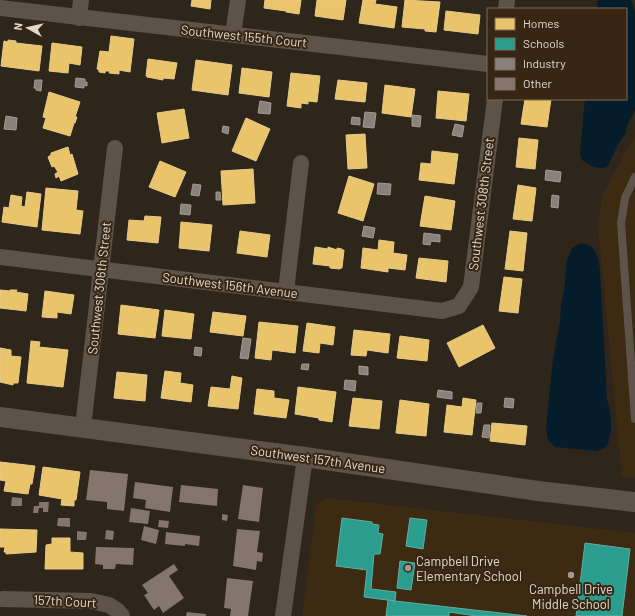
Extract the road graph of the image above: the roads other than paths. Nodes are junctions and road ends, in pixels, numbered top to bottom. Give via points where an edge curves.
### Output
1 (82, 0) edge
2 (238, 0) edge
3 (0, 8) edge
4 (79, 18) junction
5 (233, 35) junction
6 (487, 64) edge
7 (495, 100) edge
8 (115, 148) dead end
9 (301, 163) dead end
10 (635, 176) edge
11 (0, 257) edge
12 (101, 270) junction
13 (286, 291) junction
14 (459, 306) joint
15 (0, 417) edge
16 (635, 419) edge
17 (83, 428) junction
18 (305, 457) junction
19 (635, 502) edge
20 (3, 599) dead end
21 (122, 616) edge
22 (282, 616) edge

1 - 4 street
2 - 5 street
3 - 4 street, Southwest 155th Court
4 - 5 street, Southwest 155th Court
5 - 6 street, Southwest 155th Court
7 - 14 street, Southwest 308th Street via 471,287
8 - 12 street, Southwest 306th Street
9 - 13 street
10 - 16 lane via 625,198 621,223
11 - 12 street, Southwest 156th Avenue
12 - 13 street, Southwest 156th Avenue
12 - 17 street, Southwest 306th Street
13 - 14 street, Southwest 156th Avenue via 442,311
15 - 17 street, Southwest 157th Avenue
17 - 18 street, Southwest 157th Avenue
18 - 19 street, Southwest 157th Avenue via 538,491
18 - 22 street
20 - 21 street, 157th Court via 91,601 109,605

